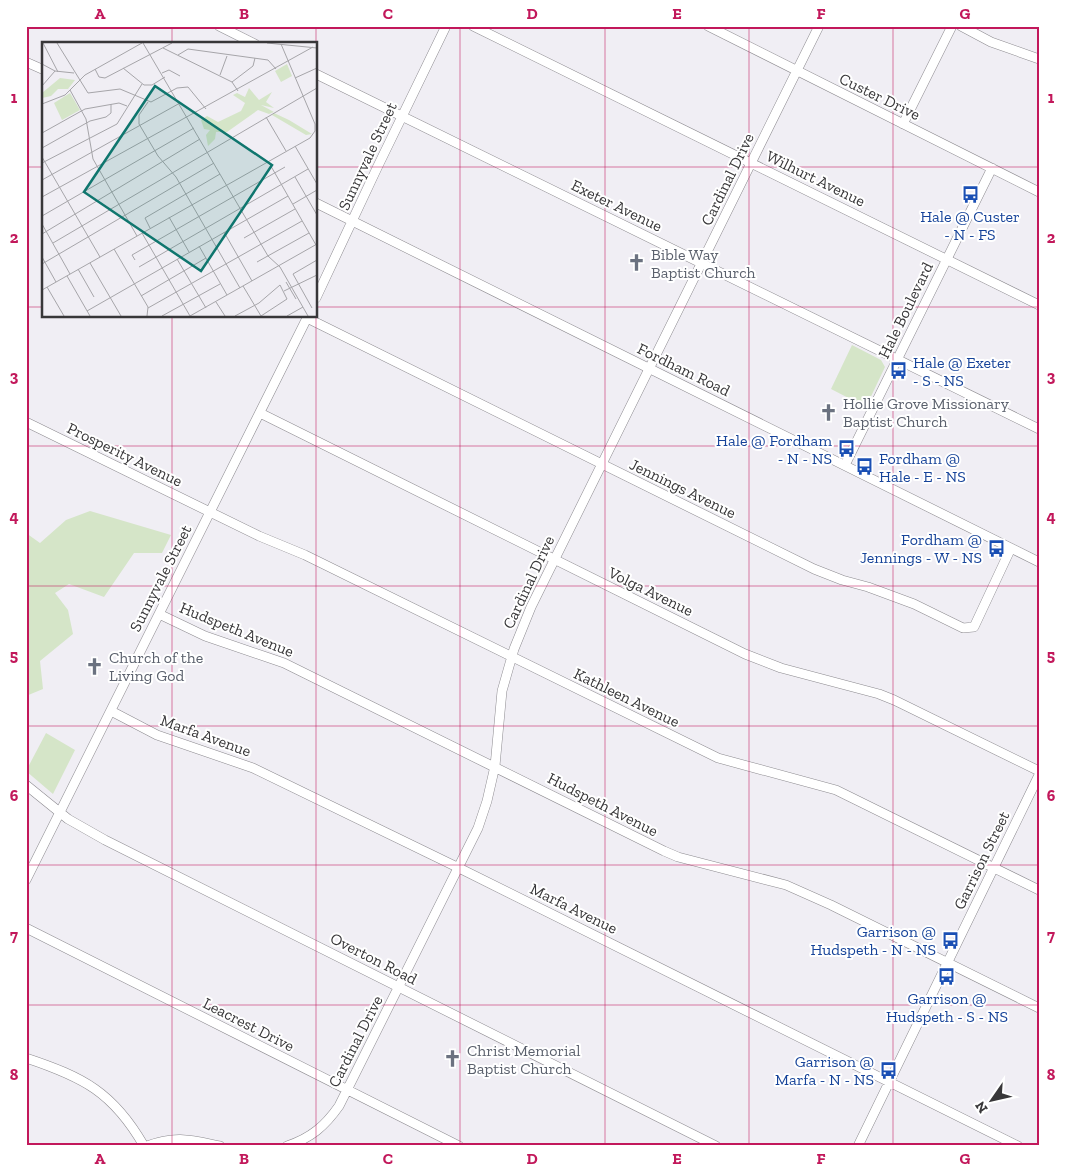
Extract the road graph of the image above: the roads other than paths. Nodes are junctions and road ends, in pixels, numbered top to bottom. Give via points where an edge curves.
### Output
1 (219, 26) edge
2 (446, 26) edge
3 (473, 26) edge
4 (708, 26) edge
5 (819, 26) edge
6 (952, 26) edge
7 (961, 26) edge
8 (251, 42) edge
9 (1039, 58) edge
10 (26, 62) edge
11 (42, 69) edge
12 (797, 72) junction
13 (318, 75) edge
14 (402, 117) junction
15 (903, 124) junction
16 (752, 163) junction
17 (992, 168) junction
18 (1039, 192) edge
19 (318, 204) edge
20 (353, 220) junction
21 (946, 260) junction
22 (702, 263) junction
23 (318, 294) edge
24 (1039, 305) edge
25 (307, 318) edge
26 (309, 318) edge
27 (896, 360) junction
28 (650, 368) junction
29 (260, 413) junction
30 (26, 422) edge
31 (1039, 429) edge
32 (602, 464) junction
33 (845, 465) junction
34 (210, 512) junction
35 (1011, 548) junction
36 (555, 559) junction
37 (1039, 562) edge
38 (159, 614) junction
39 (511, 657) junction
40 (111, 711) junction
41 (495, 766) junction
42 (1039, 771) edge
43 (1039, 775) edge
44 (26, 785) edge
45 (59, 812) junction
46 (994, 867) junction
47 (458, 868) junction
48 (26, 880) edge
49 (1039, 890) edge
50 (26, 928) edge
51 (948, 963) junction
52 (399, 987) junction
53 (1039, 1008) edge
54 (26, 1058) edge
55 (889, 1082) junction
56 (347, 1090) junction
57 (146, 1146) edge
58 (220, 1146) edge
59 (287, 1146) edge
60 (459, 1146) edge
61 (716, 1146) edge
62 (858, 1146) edge
63 (1018, 1146) edge

1 - 8 street
2 - 14 street, Sunnyvale Street
3 - 16 street, Wilhurt Avenue
4 - 12 street, Custer Drive
5 - 12 street, Cardinal Drive
6 - 15 street
7 - 9 street via 991,42
10 - 11 street
12 - 15 street, Custer Drive
12 - 16 street, Cardinal Drive
13 - 14 street, Exeter Avenue
14 - 20 street, Sunnyvale Street
14 - 22 street, Exeter Avenue
15 - 17 street, Custer Drive
16 - 21 street, Wilhurt Avenue
16 - 22 street, Cardinal Drive
17 - 18 street, Custer Drive
17 - 21 street, Hale Boulevard
19 - 20 street, Fordham Road
20 - 23 street, Sunnyvale Street
20 - 28 street, Fordham Road
21 - 24 street, Wilhurt Avenue
21 - 27 street, Hale Boulevard
22 - 27 street, Exeter Avenue
22 - 28 street, Cardinal Drive
25 - 29 street, Sunnyvale Street
26 - 32 street, Jennings Avenue
27 - 31 street, Exeter Avenue
27 - 33 street, Hale Boulevard
28 - 32 street, Cardinal Drive
28 - 33 street, Fordham Road
29 - 34 street, Sunnyvale Street
29 - 36 street, Volga Avenue
30 - 34 street, Prosperity Avenue
32 - 35 street, Jennings Avenue via 814,569 914,604 962,628 974,627
32 - 36 street, Cardinal Drive
33 - 35 street, Fordham Road
34 - 38 street, Sunnyvale Street
34 - 39 street, Kathleen Avenue
35 - 37 street, Fordham Road
36 - 39 street, Cardinal Drive
36 - 42 street, Volga Avenue via 763,662 879,694
38 - 40 street, Sunnyvale Street
38 - 41 street, Hudspeth Avenue via 204,636 284,663
39 - 41 street, Cardinal Drive via 499,709
39 - 46 street, Kathleen Avenue via 718,758 836,790
40 - 45 street, Sunnyvale Street
40 - 47 street, Marfa Avenue via 163,738 253,768
41 - 47 street, Cardinal Drive via 481,820
41 - 51 street, Hudspeth Avenue via 664,851 786,885
43 - 46 street, Garrison Street
44 - 45 street, Overton Road
45 - 48 street, Sunnyvale Street
45 - 52 street, Overton Road via 105,840
46 - 49 street, Kathleen Avenue
46 - 51 street, Garrison Street
47 - 52 street, Cardinal Drive
47 - 55 street, Marfa Avenue
50 - 56 street, Leacrest Drive
51 - 53 street, Hudspeth Avenue
51 - 55 street, Garrison Street
52 - 56 street, Cardinal Drive
52 - 61 street, Overton Road
54 - 57 street via 70,1073 102,1093 117,1106
55 - 62 street, Garrison Street
55 - 63 street, Marfa Avenue
56 - 59 street, Cardinal Drive via 327,1123
56 - 60 street, Leacrest Drive
57 - 58 street via 172,1138

